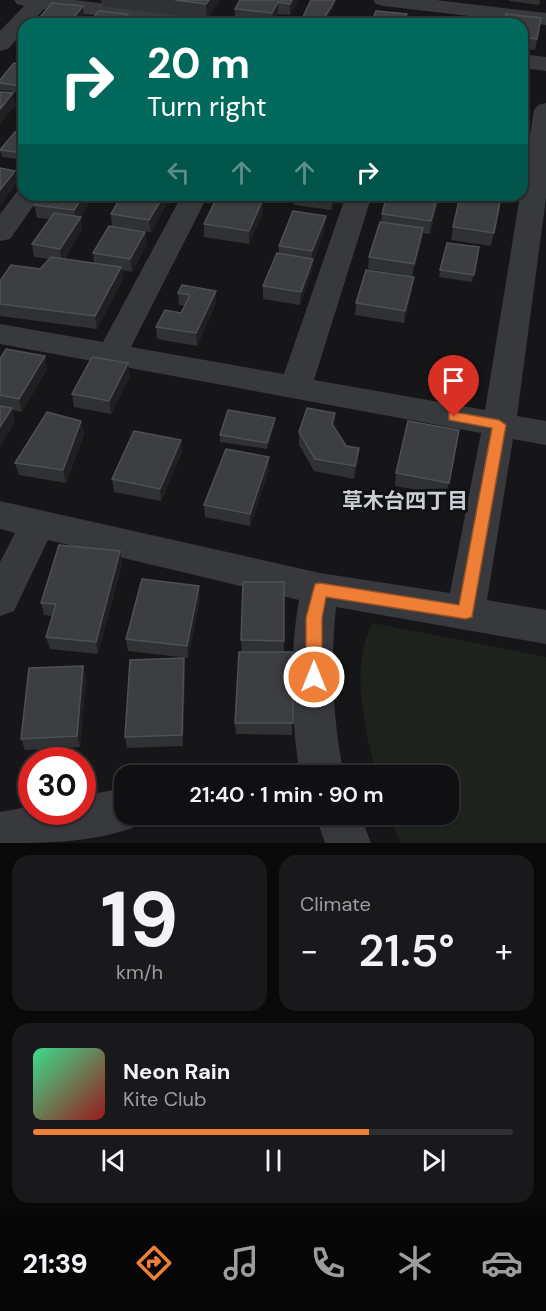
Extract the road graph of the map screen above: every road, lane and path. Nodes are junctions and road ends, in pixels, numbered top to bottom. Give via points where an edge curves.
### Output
1 (383, 0) edge
2 (32, 1) edge
3 (19, 18) edge
4 (141, 18) edge
5 (546, 19) edge
6 (18, 20) edge
7 (0, 44) edge
8 (528, 62) edge
9 (546, 64) edge
10 (546, 110) edge
11 (24, 201) edge
12 (192, 201) edge
13 (357, 201) edge
14 (0, 234) edge
15 (0, 334) edge
16 (111, 354) junction
17 (295, 388) junction
18 (499, 425) junction
19 (546, 433) edge
20 (0, 515) edge
21 (38, 523) junction
22 (320, 589) junction
23 (0, 600) edge
24 (466, 612) junction
25 (546, 627) edge
26 (317, 765) edge
27 (114, 812) edge
28 (341, 825) edge
29 (0, 834) edge
30 (348, 843) edge

1 - 5 street
2 - 3 street
2 - 4 street
6 - 7 street
8 - 9 street
10 - 18 street
11 - 14 street
12 - 16 street
13 - 17 street
15 - 16 street
16 - 17 street
17 - 18 street
18 - 19 street
18 - 24 street
20 - 21 street
21 - 22 street
21 - 23 street
22 - 24 street
22 - 26 street via 314,618
24 - 25 street
27 - 29 street
28 - 30 street

